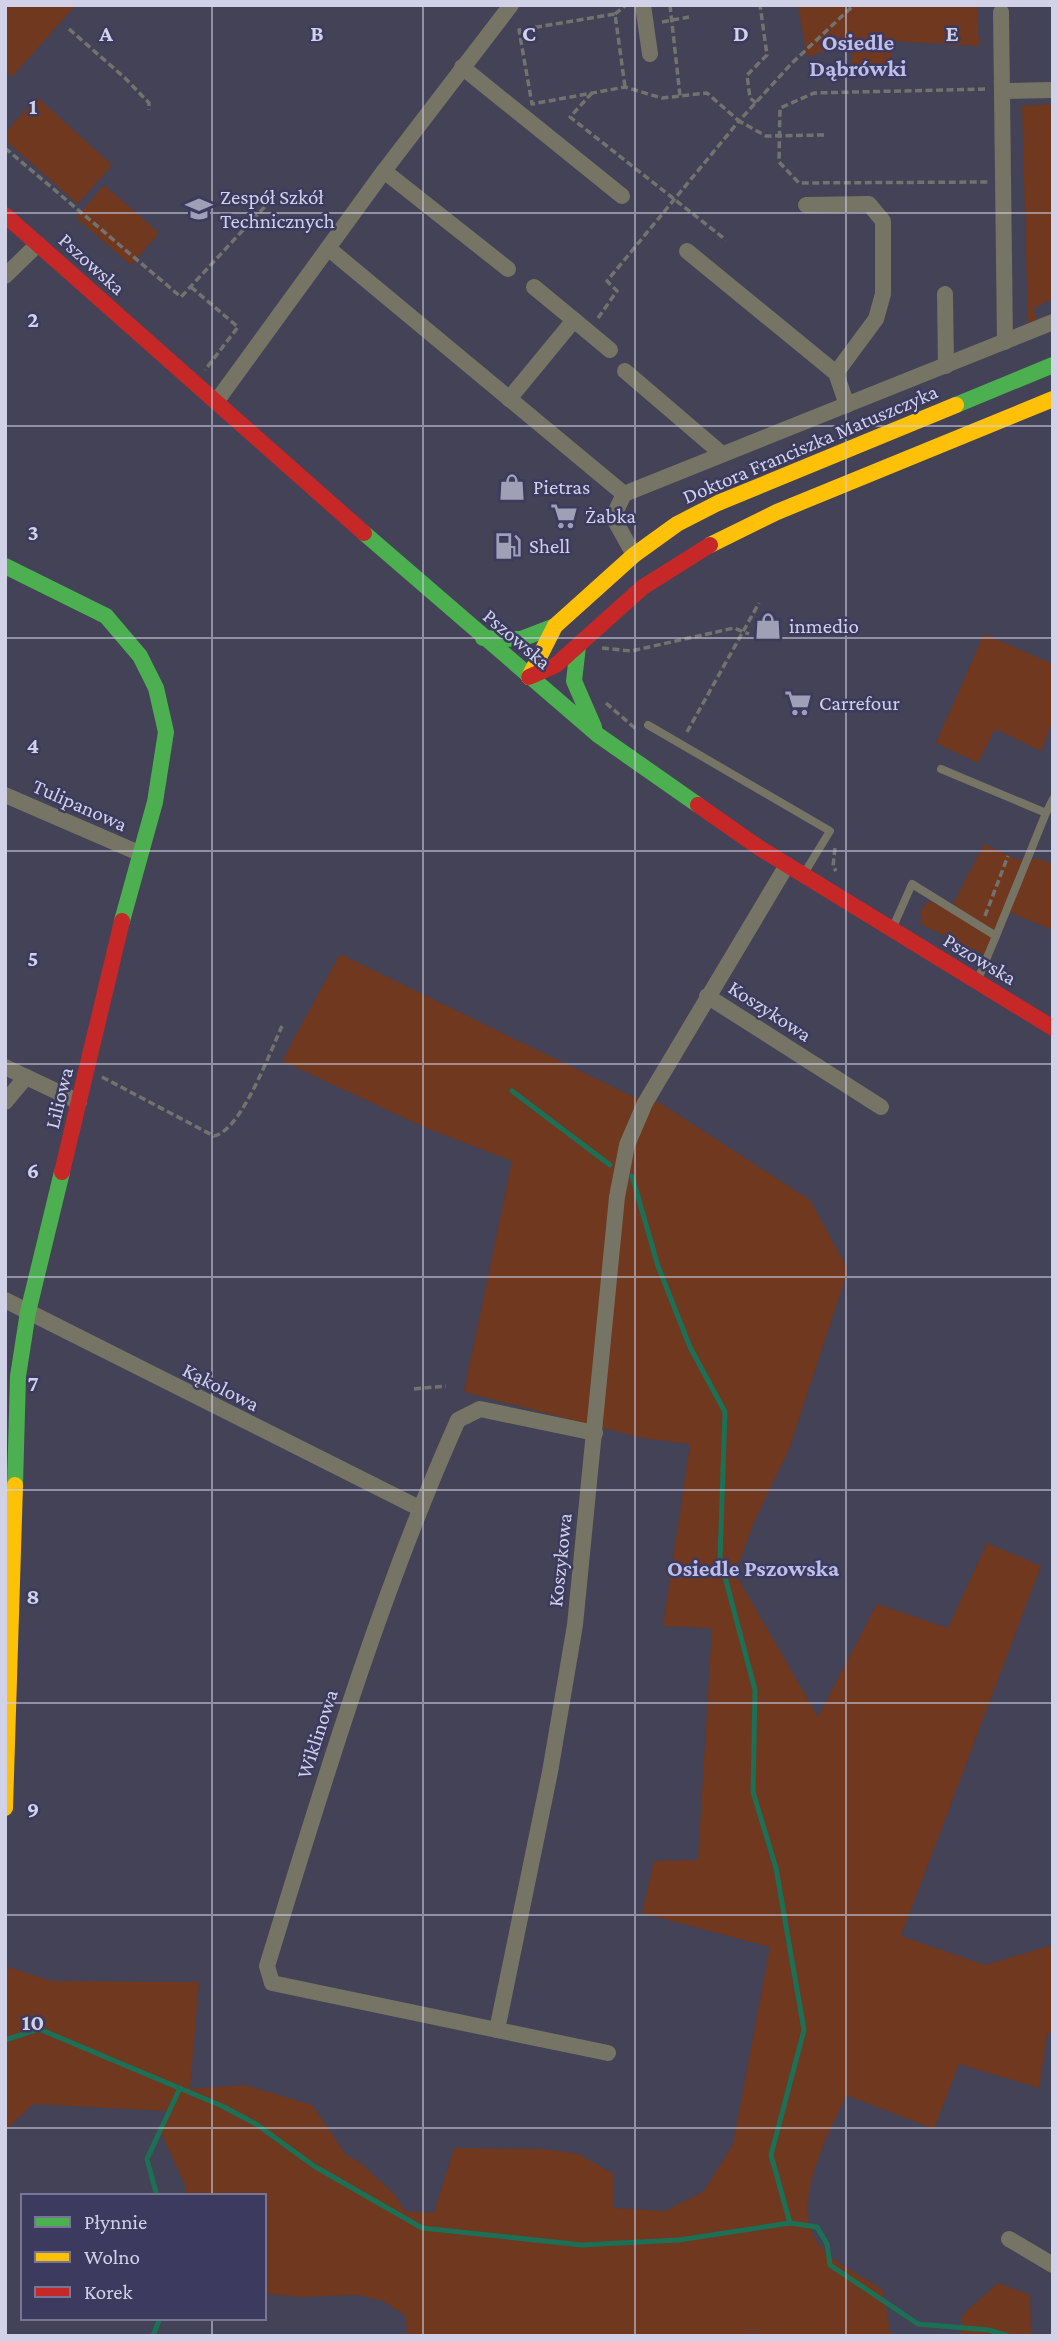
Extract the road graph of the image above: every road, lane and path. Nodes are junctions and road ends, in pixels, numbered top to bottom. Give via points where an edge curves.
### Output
1 (511, 5) edge
2 (626, 5) edge
3 (643, 5) edge
4 (670, 5) edge
5 (760, 5) edge
6 (854, 5) edge
7 (1001, 12) dead end
8 (615, 14) junction
9 (689, 17) dead end
10 (672, 21) junction
11 (646, 24) junction
12 (69, 29) dead end
13 (650, 54) dead end
14 (462, 67) junction
15 (625, 87) junction
16 (998, 90) junction
17 (1053, 90) edge
18 (593, 92) junction
19 (680, 96) junction
20 (755, 103) junction
21 (149, 110) dead end
22 (739, 121) junction
23 (824, 135) dead end
24 (780, 136) junction
25 (5, 148) edge
26 (384, 171) junction
27 (995, 182) dead end
28 (272, 191) dead end
29 (622, 196) dead end
30 (673, 199) junction
31 (806, 205) dead end
32 (5, 215) edge
33 (726, 240) dead end
34 (38, 244) junction
35 (328, 248) junction
36 (687, 251) dead end
37 (508, 269) dead end
38 (5, 276) edge
39 (534, 286) dead end
40 (191, 287) junction
41 (945, 294) dead end
42 (574, 320) junction
43 (596, 321) dead end
44 (1053, 322) edge
45 (1005, 342) junction
46 (610, 350) dead end
47 (1053, 365) edge
48 (946, 366) junction
49 (208, 367) dead end
50 (625, 371) dead end
51 (836, 373) junction
52 (1053, 398) edge
53 (509, 399) junction
54 (216, 402) junction
55 (847, 405) junction
56 (722, 454) junction
57 (624, 494) junction
58 (634, 555) junction
59 (5, 566) edge
60 (759, 603) dead end
61 (555, 626) junction
62 (741, 631) junction
63 (749, 634) dead end
64 (483, 638) junction
65 (578, 646) junction
66 (597, 648) dead end
67 (529, 677) junction
68 (648, 725) dead end
69 (687, 733) dead end
70 (598, 734) junction
71 (942, 769) dead end
72 (5, 795) edge
73 (1053, 799) edge
74 (1046, 813) junction
75 (139, 853) junction
76 (1008, 856) dead end
77 (787, 865) junction
78 (803, 875) junction
79 (981, 925) junction
80 (891, 930) junction
81 (996, 936) junction
82 (977, 981) junction
83 (707, 996) junction
84 (282, 1026) dead end
85 (1053, 1028) edge
86 (5, 1068) edge
87 (88, 1070) junction
88 (26, 1077) junction
89 (5, 1102) edge
90 (79, 1102) junction
91 (881, 1107) dead end
92 (5, 1300) edge
93 (28, 1312) junction
94 (446, 1386) dead end
95 (414, 1390) dead end
96 (595, 1433) junction
97 (419, 1508) junction
98 (9, 1530) edge
99 (6, 1742) edge
100 (5, 1808) edge
101 (497, 2030) junction
102 (608, 2053) dead end
103 (1009, 2239) dead end
104 (1053, 2265) edge

1 - 14 street
2 - 8 path
3 - 11 street
4 - 10 path
5 - 20 path via 767,55 747,75
6 - 20 path
7 - 16 street
8 - 15 path
8 - 18 path via 519,30 532,104
9 - 10 path
10 - 11 path
10 - 19 path
11 - 13 street
12 - 21 path via 125,78 149,103
14 - 26 street
14 - 29 street
15 - 18 path
15 - 19 path via 663,98
16 - 17 street
16 - 24 path via 814,93 780,108
16 - 45 street
18 - 30 path via 570,117
19 - 22 path via 707,93
20 - 22 path
22 - 24 path via 766,136
22 - 30 path
23 - 24 path
24 - 27 path via 779,162 799,183
25 - 40 path via 181,297
26 - 35 street
26 - 37 street
28 - 40 path via 270,201
30 - 33 path
30 - 43 path via 607,281 617,291
31 - 51 street via 869,204 883,221 883,294 876,319
32 - 34 main road, Pszowska
34 - 38 street
34 - 54 main road, Pszowska
35 - 53 street
35 - 54 street
36 - 51 street
39 - 42 street
40 - 49 path via 239,327
41 - 48 street
42 - 46 street
42 - 53 street
44 - 45 street
45 - 48 street
47 - 58 main road, Doktora Franciszka Matuszczyka via 718,503 677,524
48 - 55 street
50 - 56 street
51 - 55 street
52 - 65 main road via 777,512 699,550 643,587
53 - 57 street
54 - 64 main road, Pszowska
55 - 56 street
56 - 57 street
57 - 58 street via 613,517
58 - 61 main road, Doktora Franciszka Matuszczyka
59 - 75 main road, Liliowa via 106,616 140,656 156,688 166,732 155,802
60 - 62 path
61 - 64 main road via 521,639
61 - 67 main road, Doktora Franciszka Matuszczyka
62 - 63 path
62 - 66 path via 734,628 631,652
62 - 69 path
64 - 67 main road, Pszowska
65 - 67 main road via 556,665
65 - 70 main road via 574,681
67 - 70 main road, Pszowska
68 - 78 lane via 830,831
70 - 77 main road, Pszowska
71 - 74 lane
72 - 75 street, Tulipanowa
73 - 74 lane
74 - 81 lane
75 - 87 main road, Liliowa
76 - 79 path
77 - 78 main road, Pszowska
77 - 83 street, Koszykowa
78 - 80 main road, Pszowska
79 - 80 lane via 912,884
79 - 81 lane
80 - 82 main road, Pszowska
81 - 82 lane
82 - 85 main road, Pszowska
83 - 91 street, Koszykowa
83 - 96 street, Koszykowa via 645,1103 627,1145 617,1197
84 - 87 path via 236,1121 224,1134 214,1136
86 - 88 street
87 - 90 main road, Liliowa
88 - 89 street
88 - 90 street
90 - 93 main road, Liliowa
92 - 93 street, Kąkolowa
93 - 97 street, Kąkolowa
93 - 98 main road, Liliowa via 18,1376
94 - 95 path
96 - 97 street, Wiklinowa via 480,1409 458,1420
96 - 101 street, Koszykowa via 570,1651
97 - 101 street, Wiklinowa via 341,1726 267,1966 272,1983
98 - 99 main road, Liliowa
99 - 100 main road, Liliowa
101 - 102 street
103 - 104 street

